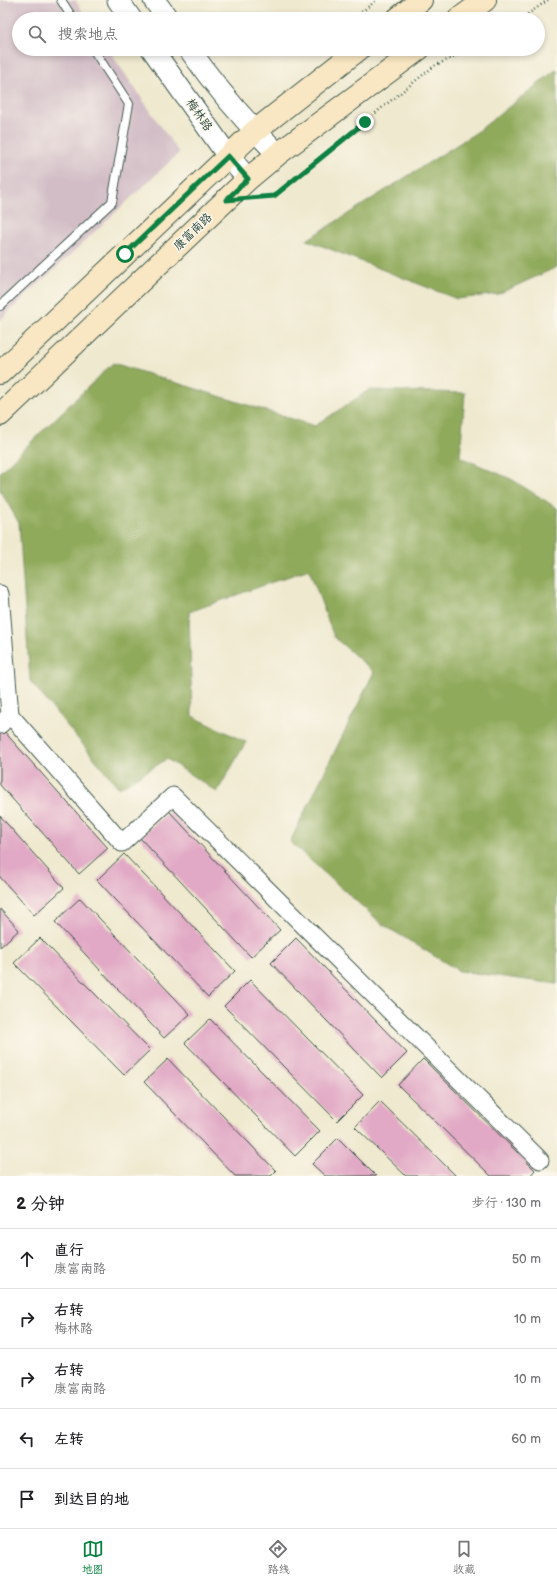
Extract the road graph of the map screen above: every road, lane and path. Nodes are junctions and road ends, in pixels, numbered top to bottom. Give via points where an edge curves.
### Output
1 (60, 0) edge
2 (118, 0) edge
3 (154, 0) edge
4 (377, 0) edge
5 (421, 0) edge
6 (485, 0) edge
7 (548, 0) edge
8 (68, 12) edge
9 (126, 12) edge
10 (163, 12) edge
11 (361, 12) edge
12 (406, 12) edge
13 (469, 12) edge
14 (531, 12) edge
15 (98, 56) edge
16 (157, 56) edge
17 (194, 56) edge
18 (350, 56) edge
19 (410, 56) edge
20 (456, 56) edge
21 (255, 131) junction
22 (278, 154) junction
23 (228, 156) junction
24 (248, 179) junction
25 (226, 200) junction
26 (0, 306) edge
27 (0, 373) edge
28 (0, 415) edge
29 (0, 594) edge
30 (5, 720) edge
31 (540, 1160) dead end

1 - 8 lane
2 - 9 street
3 - 10 street
4 - 11 path
5 - 12 main road
6 - 13 main road
7 - 14 path
15 - 26 lane via 129,104 112,202
16 - 23 street, 梅林路
17 - 21 street
18 - 21 main road
19 - 22 main road, 康富南路
20 - 25 path via 434,66 274,196
21 - 22 street
21 - 23 main road
22 - 24 main road, 康富南路
23 - 24 street, 梅林路
23 - 27 main road
24 - 25 main road, 康富南路
25 - 28 main road, 康富南路
29 - 30 street
30 - 31 street via 122,843 173,796

